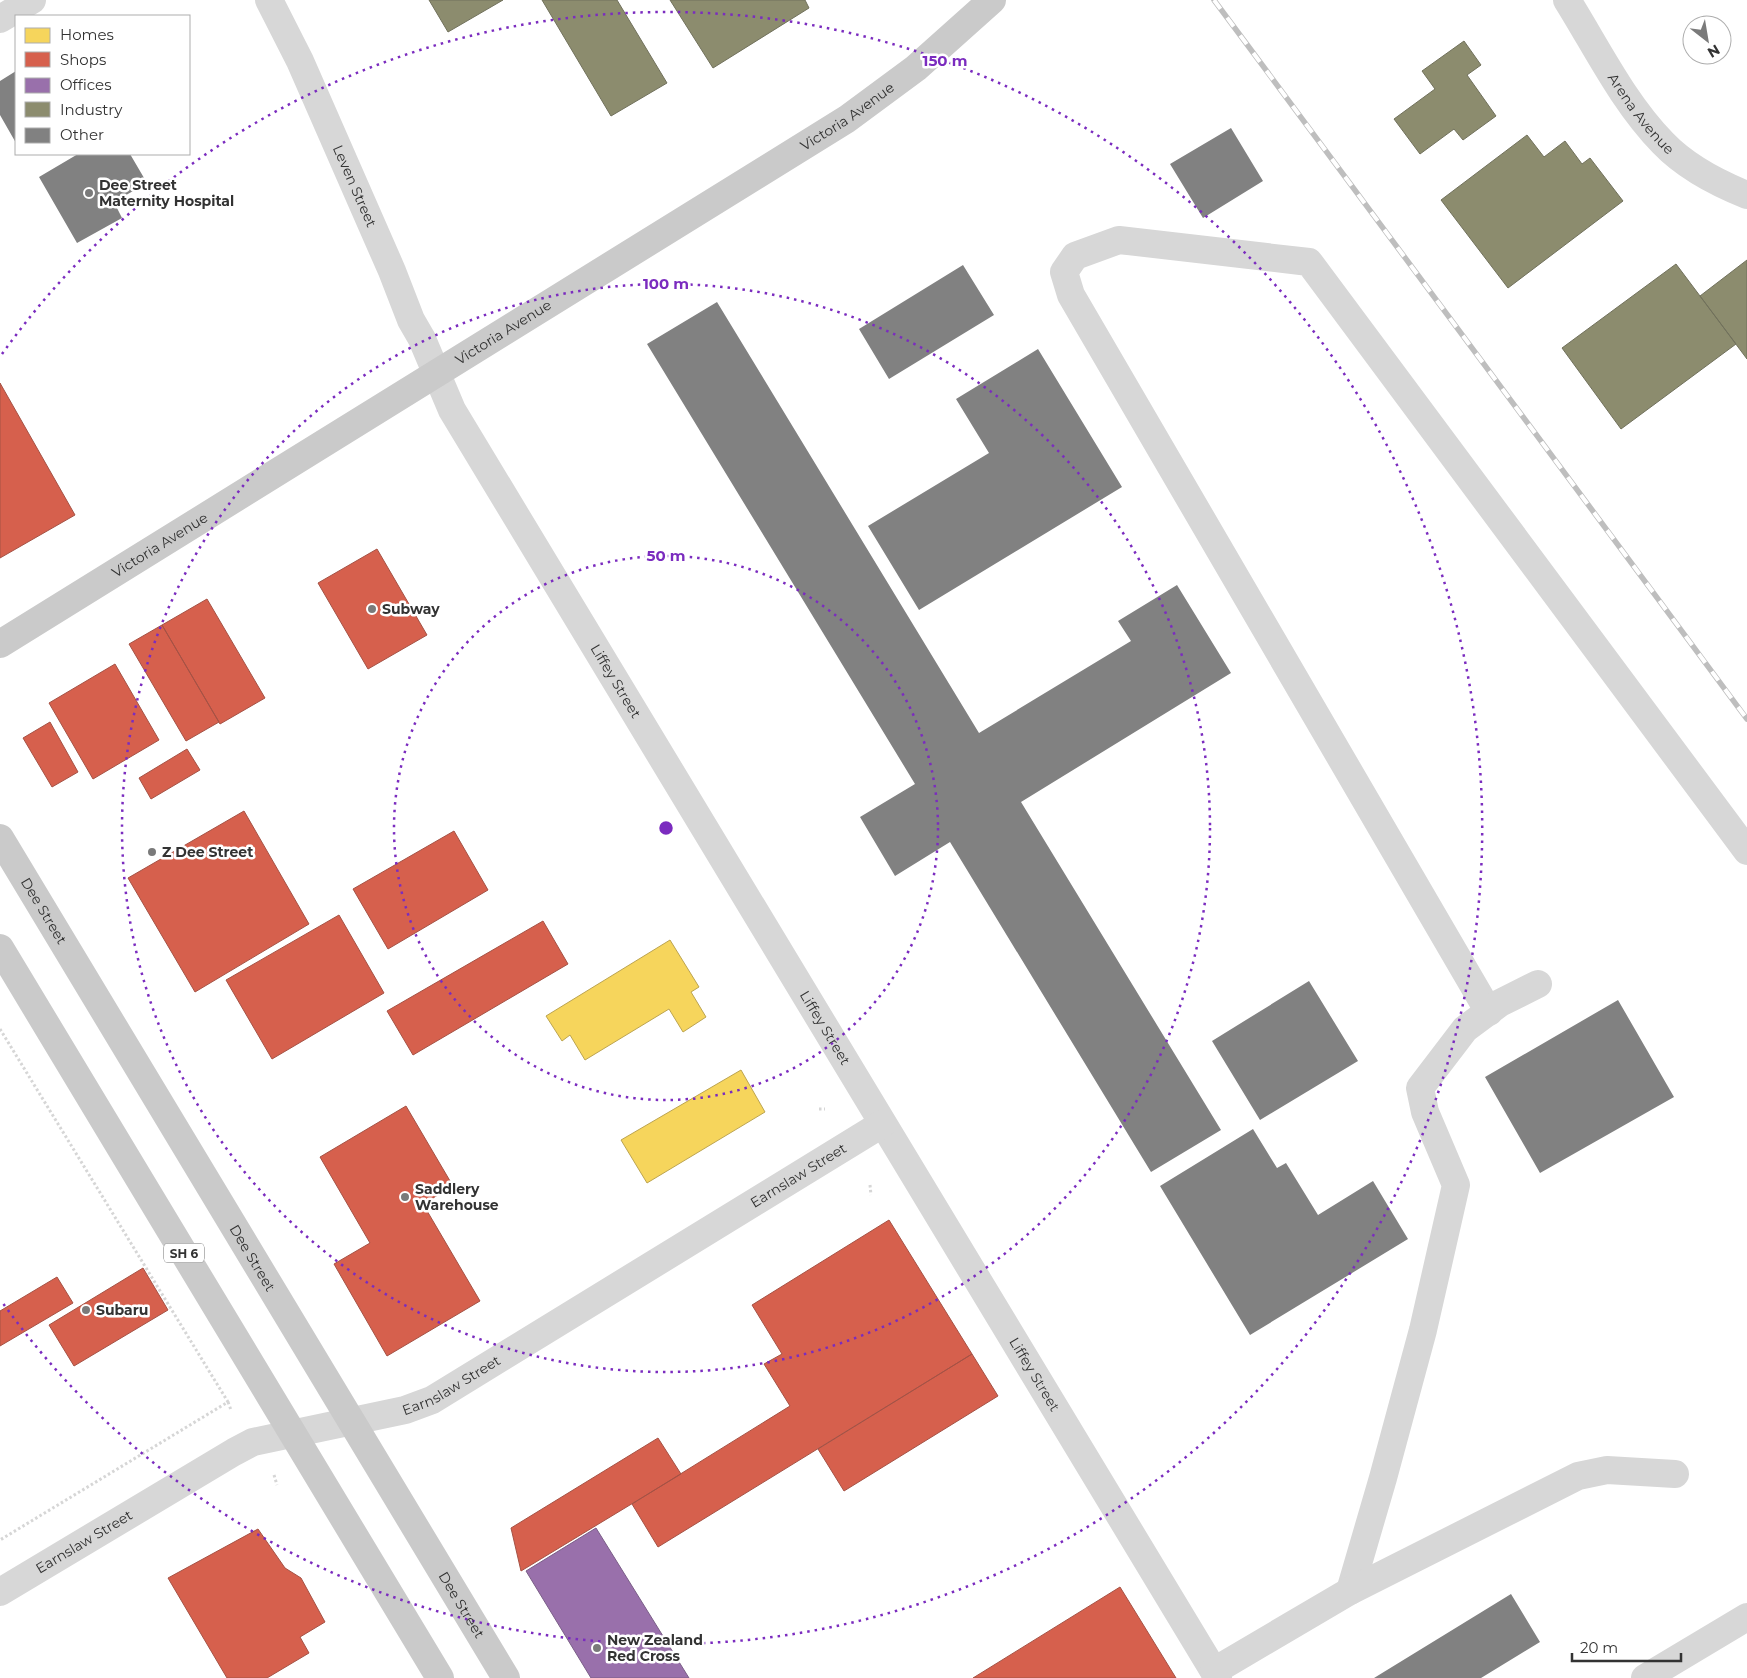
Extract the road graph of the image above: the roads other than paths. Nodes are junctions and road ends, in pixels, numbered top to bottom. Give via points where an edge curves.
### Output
1 (32, 0) edge
2 (269, 0) edge
3 (992, 0) edge
4 (1568, 0) edge
5 (0, 19) edge
6 (1747, 195) edge
7 (436, 374) junction
8 (0, 644) edge
9 (0, 838) edge
10 (1747, 851) edge
11 (0, 948) edge
12 (1538, 984) dead end
13 (1489, 1012) junction
14 (882, 1124) junction
15 (350, 1423) junction
16 (293, 1434) junction
17 (1674, 1474) dead end
18 (1350, 1591) junction
19 (0, 1592) edge
20 (1747, 1616) edge
21 (1216, 1674) edge
22 (440, 1678) edge
23 (506, 1678) edge
24 (1645, 1678) edge

1 - 5 street
2 - 7 street, Leven Street via 300,62
3 - 7 main road, Victoria Avenue via 916,68 848,119
4 - 6 street, Arena Avenue via 1618,84 1664,144 1687,163
7 - 8 main road, Victoria Avenue
7 - 14 street, Liffey Street via 452,410
9 - 15 main road, Dee Street
10 - 13 street via 1309,262 1118,240 1076,256 1064,272 1071,295
11 - 16 main road, SH 6
12 - 13 street
13 - 18 street via 1465,1029 1420,1088 1425,1112 1456,1185 1423,1330
14 - 15 street, Earnslaw Street via 432,1400 406,1410
14 - 21 street, Liffey Street
15 - 16 street, Earnslaw Street
15 - 23 main road, Dee Street
16 - 19 street, Earnslaw Street via 253,1442 234,1452
16 - 22 main road, SH 6
17 - 18 street via 1607,1470 1578,1476
18 - 21 street
20 - 24 street

